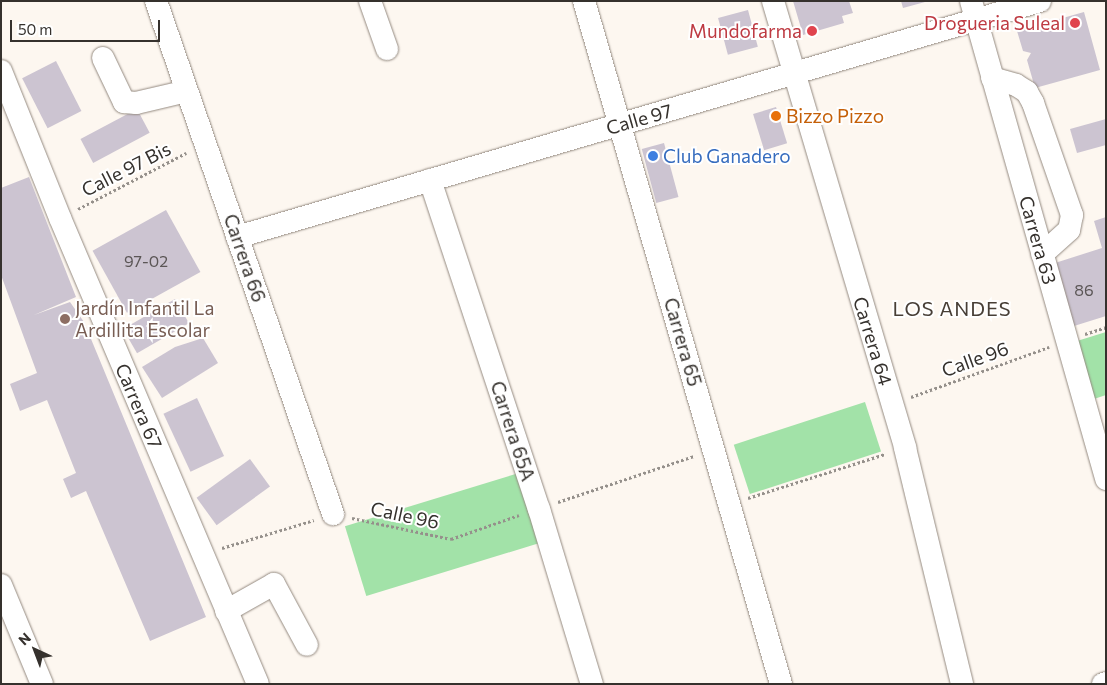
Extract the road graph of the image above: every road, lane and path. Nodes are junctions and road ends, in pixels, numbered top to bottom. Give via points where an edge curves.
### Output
1 (156, 1) edge
2 (370, 1) edge
3 (584, 1) edge
4 (773, 1) edge
5 (1040, 1) edge
6 (974, 10) edge
7 (387, 49) dead end
8 (103, 58) dead end
9 (1, 71) edge
10 (794, 74) junction
11 (992, 78) junction
12 (187, 91) junction
13 (620, 124) junction
14 (205, 143) junction
15 (430, 180) junction
16 (60, 218) junction
17 (237, 237) junction
18 (1042, 254) junction
19 (1067, 341) junction
20 (892, 403) junction
21 (905, 448) junction
22 (713, 449) junction
23 (1106, 479) edge
24 (729, 504) junction
25 (539, 508) junction
26 (334, 514) junction
27 (202, 554) junction
28 (1, 585) edge
29 (226, 611) junction
30 (307, 645) dead end
31 (250, 682) edge
32 (42, 684) edge
33 (592, 684) edge
34 (780, 684) edge
35 (962, 684) edge

1 - 12 street, Carrera 66
2 - 7 street
3 - 13 street, Carrera 65
4 - 10 street, Carrera 64
5 - 6 street, Calle 97
6 - 10 street, Calle 97
6 - 11 street, Carrera 63
8 - 12 street via 124,102
9 - 16 street, Carrera 67
10 - 13 street, Calle 97
10 - 20 street, Carrera 64
11 - 18 street, Carrera 63
11 - 18 street via 1027,92 1072,215 1069,230
12 - 14 street, Carrera 66
13 - 15 street, Calle 97
13 - 22 street, Carrera 65
14 - 16 path, Calle 97 Bis
14 - 17 street, Carrera 66
15 - 17 street, Calle 97
15 - 25 street, Carrera 65A
16 - 27 street, Carrera 67
17 - 26 street, Carrera 66
18 - 19 street, Carrera 63
19 - 20 path, Calle 96
19 - 23 street, Carrera 63
20 - 21 street, Carrera 64
21 - 24 path
21 - 35 street, Carrera 64
22 - 24 street, Carrera 65
22 - 25 path, Calle 96
24 - 34 street, Carrera 65
25 - 26 path, Calle 96 via 451,539
25 - 33 street, Carrera 65A
26 - 27 path, Calle 96
27 - 29 street, Carrera 67
28 - 32 street
29 - 30 street via 274,584
29 - 31 street, Carrera 67

